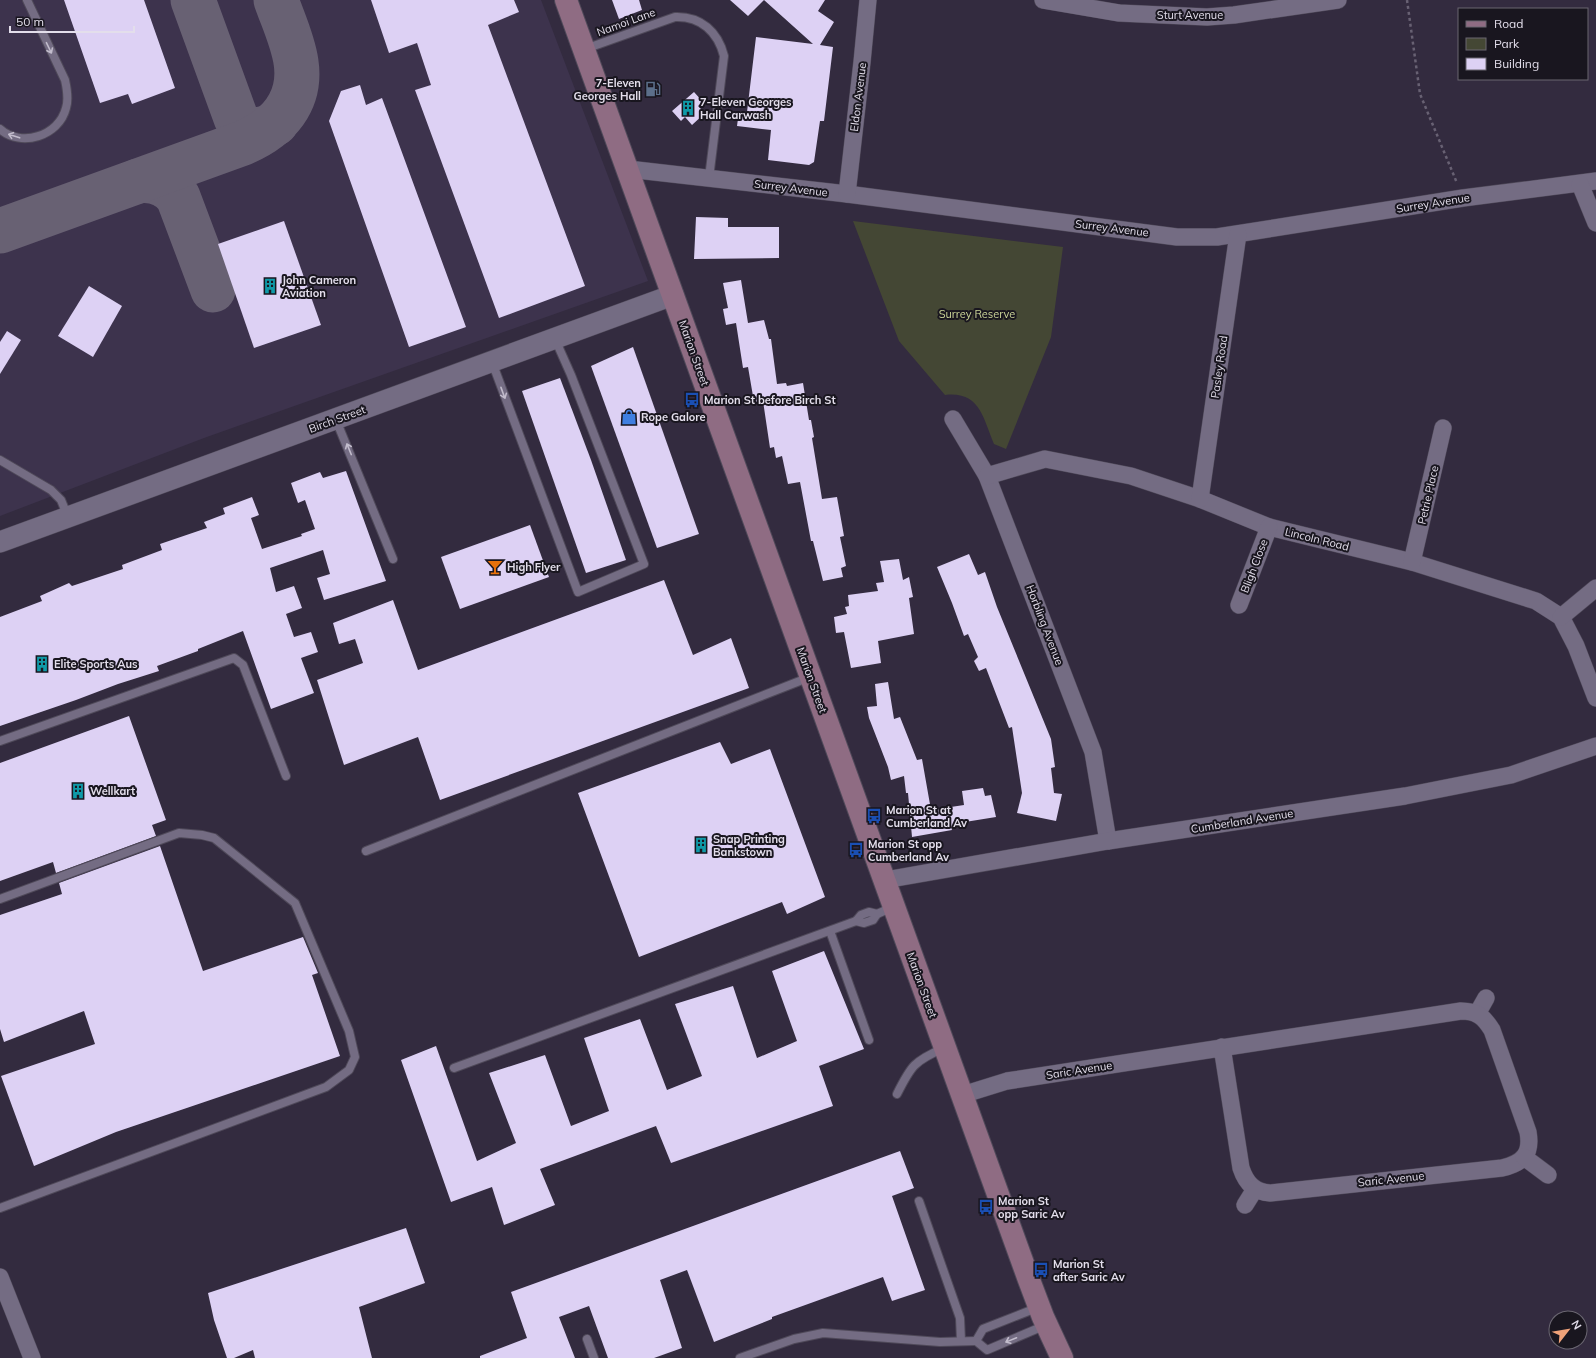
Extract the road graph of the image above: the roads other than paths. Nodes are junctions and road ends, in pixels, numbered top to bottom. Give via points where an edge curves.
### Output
1 (26, 0) edge
2 (566, 0) edge
3 (868, 0) edge
4 (1043, 0) edge
5 (1338, 0) edge
6 (1274, 5) edge
7 (584, 49) junction
8 (0, 129) edge
9 (628, 169) junction
10 (709, 178) junction
11 (1588, 182) edge
12 (847, 194) junction
13 (1596, 223) edge
14 (1238, 234) junction
15 (673, 295) junction
16 (555, 339) junction
17 (491, 362) junction
18 (336, 419) junction
19 (953, 420) dead end
20 (1443, 428) dead end
21 (0, 460) edge
22 (987, 476) junction
23 (1200, 499) junction
24 (69, 517) junction
25 (1269, 527) junction
26 (0, 542) edge
27 (394, 559) dead end
28 (1412, 562) junction
29 (1596, 588) edge
30 (1239, 605) dead end
31 (1561, 617) junction
32 (811, 677) junction
33 (1596, 698) edge
34 (0, 741) edge
35 (1596, 746) edge
36 (286, 776) dead end
37 (1108, 841) junction
38 (366, 851) dead end
39 (885, 880) junction
40 (0, 899) edge
41 (885, 910) junction
42 (830, 931) junction
43 (1486, 998) dead end
44 (1477, 1014) junction
45 (869, 1040) dead end
46 (1222, 1047) junction
47 (944, 1048) junction
48 (454, 1068) dead end
49 (897, 1094) dead end
50 (962, 1095) junction
51 (1524, 1157) junction
52 (1548, 1175) dead end
53 (1255, 1189) junction
54 (919, 1201) dead end
55 (1245, 1205) dead end
56 (0, 1208) edge
57 (0, 1277) edge
58 (1043, 1316) junction
59 (587, 1339) dead end
60 (961, 1341) junction
61 (976, 1341) junction
62 (32, 1358) edge
63 (594, 1358) edge
64 (740, 1358) edge
65 (1062, 1358) edge

1 -> 8 lane via 65,80 68,94 66,108 55,126 40,136 20,138 10,136
2 - 7 main road, Marion Street
3 - 12 street, Eldon Avenue
4 - 6 street, Sturt Avenue via 1119,13 1207,17
5 - 6 street, Sturt Avenue
7 - 9 main road, Marion Street
7 - 10 lane, Namoi Lane via 684,16 702,23 716,36 724,56
9 - 10 street, Surrey Avenue
9 - 15 main road, Marion Street
10 - 12 street, Surrey Avenue
11 - 13 street
11 - 14 street, Surrey Avenue via 1464,198
12 - 14 street, Surrey Avenue via 1177,237
14 - 23 street, Pasley Road
15 - 16 street, Birch Street
15 - 32 main road, Marion Street
16 - 17 street, Birch Street
17 -> 16 lane via 578,592 644,564
17 - 18 street, Birch Street
18 - 24 street, Birch Street
27 -> 18 lane
19 - 22 street, Horbling Avenue
20 - 28 street, Petrie Place
21 - 24 lane via 51,490 61,500
22 - 23 street, Lincoln Road via 1045,459 1131,476
22 - 37 street, Horbling Avenue via 1094,752
23 - 25 street, Lincoln Road
24 - 26 street, Birch Street
25 - 28 street, Lincoln Road
25 - 30 street, Bligh Close
28 - 31 street, Lincoln Road via 1536,601
29 - 31 street
31 - 33 street via 1576,646
32 - 38 lane
32 - 39 main road, Marion Street
34 - 36 lane via 234,658 243,665
35 - 37 street, Cumberland Avenue via 1511,775 1405,796
37 - 39 street, Cumberland Avenue
39 - 41 main road, Marion Street
40 - 56 lane via 179,833 214,838 295,903 349,1031 355,1057 349,1070 326,1087
41 - 42 lane via 861,915 856,921
41 - 47 main road, Marion Street
42 - 45 lane
42 - 48 lane
43 - 44 street
44 - 46 street, Saric Avenue via 1461,1011
44 - 51 street via 1492,1030 1528,1132 1530,1142
46 - 50 street, Saric Avenue via 1007,1081
46 - 53 street via 1241,1168 1249,1184
47 - 49 lane via 914,1064
47 - 50 main road, Marion Street
50 - 58 main road, Marion Street
51 - 52 street
51 - 53 street, Saric Avenue via 1511,1166 1502,1168 1270,1193
53 - 55 street
54 - 60 lane via 960,1318
57 - 62 street
58 - 61 lane via 983,1329
58 -> 61 lane via 987,1350
58 - 65 main road, Marion Street
59 - 63 lane
60 - 61 lane
60 - 64 lane via 940,1342 823,1333 794,1339

